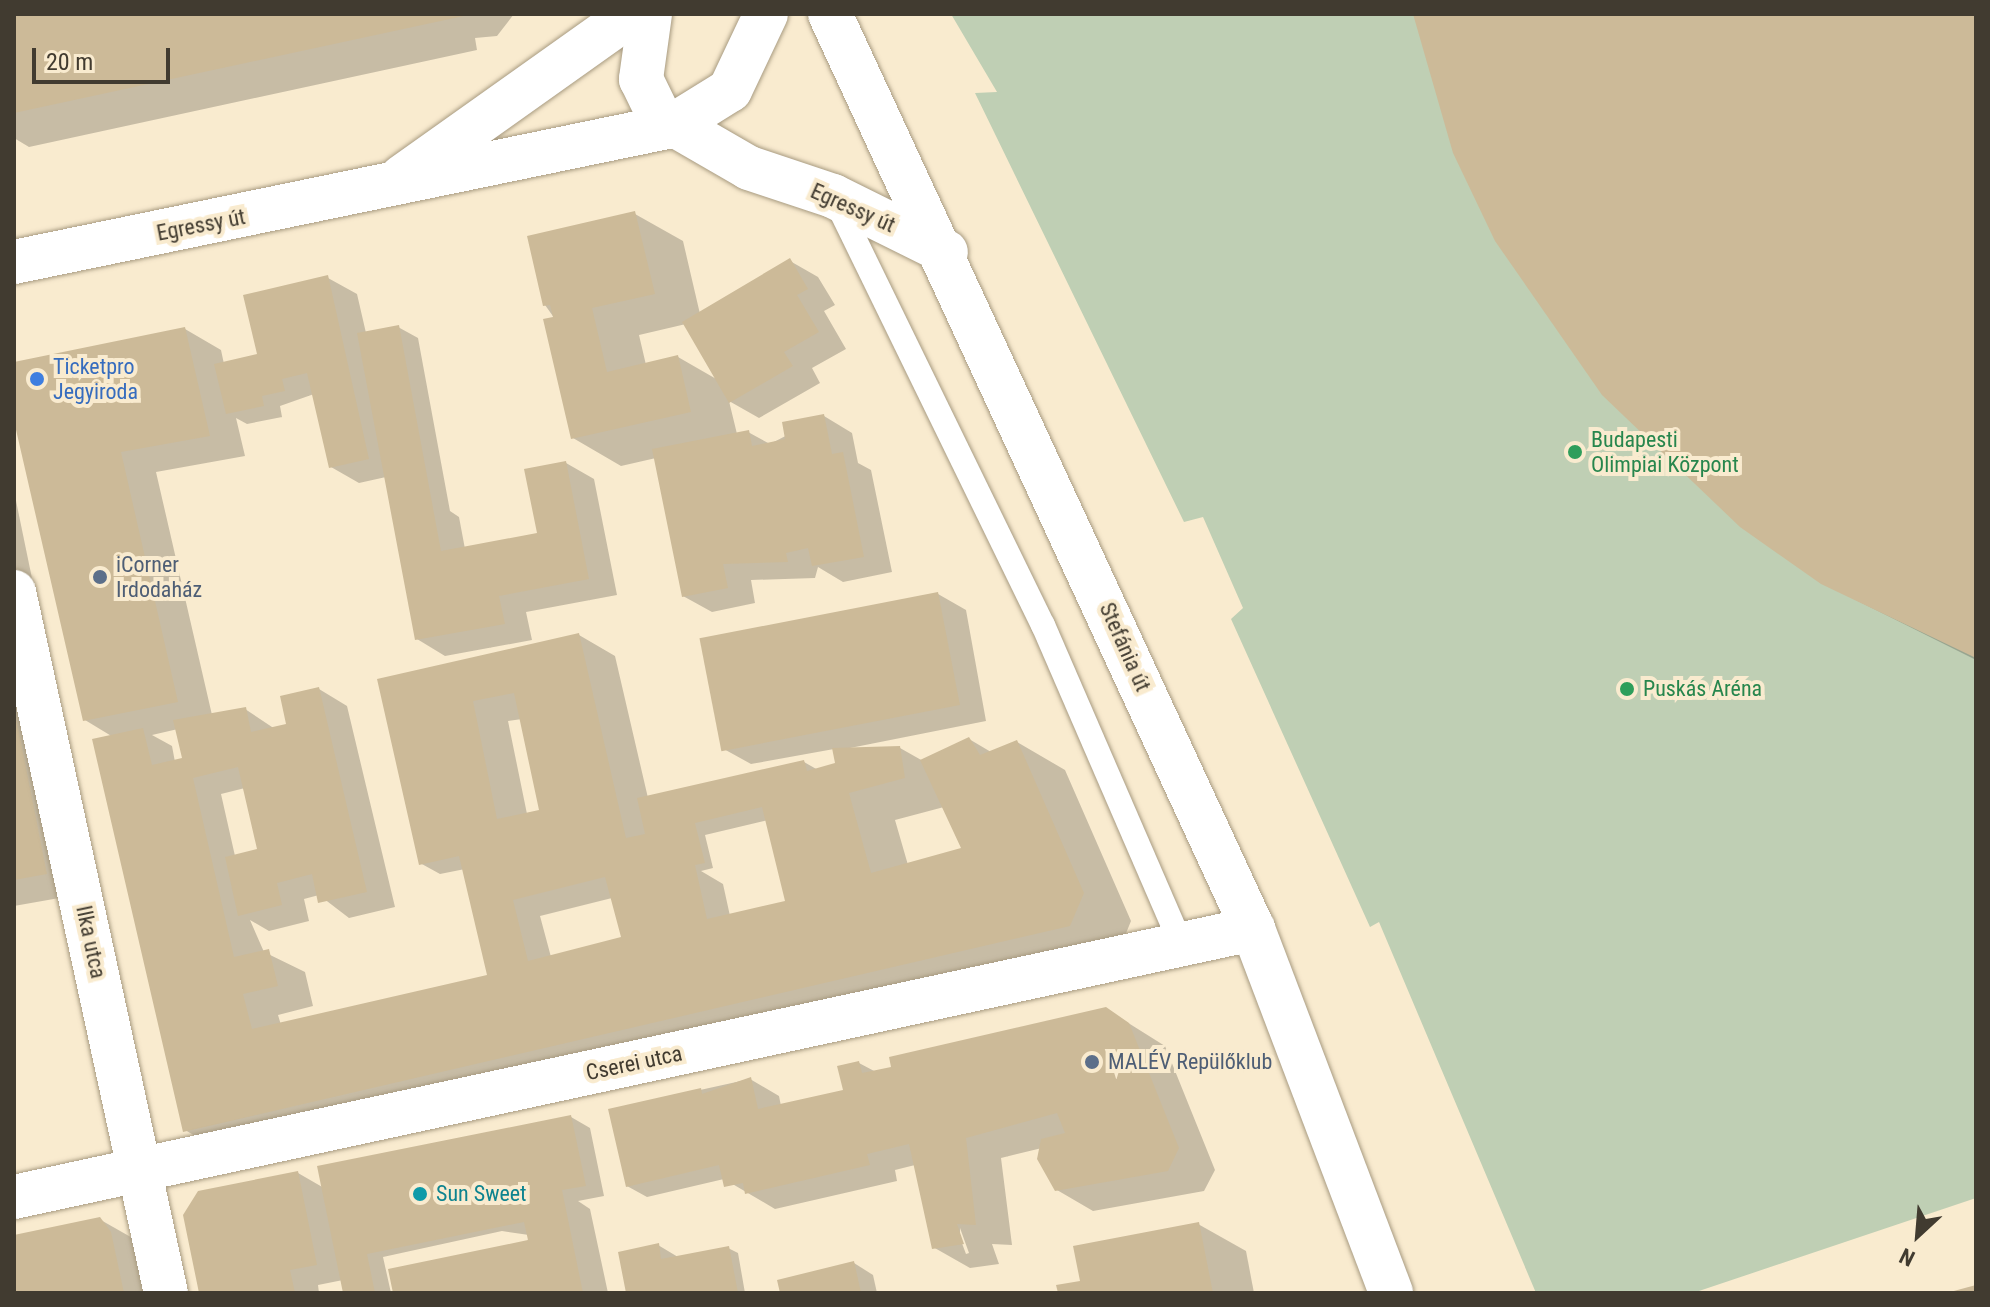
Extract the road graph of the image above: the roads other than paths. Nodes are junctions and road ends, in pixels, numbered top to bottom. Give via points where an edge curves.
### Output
1 (631, 14) edge
2 (650, 14) edge
3 (766, 14) edge
4 (830, 14) edge
5 (672, 126) junction
6 (387, 187) junction
7 (833, 196) junction
8 (946, 252) junction
9 (14, 262) edge
10 (14, 592) edge
11 (1253, 929) junction
12 (1182, 946) junction
13 (140, 1169) junction
14 (14, 1197) edge
15 (166, 1293) edge
16 (1391, 1293) edge

1 - 6 street, Egressy út
2 - 5 street via 641,79 651,106
3 - 5 street, Egressy út via 730,90
4 - 8 street, Stefánia út
5 - 6 street, Egressy út
5 - 7 street, Egressy út via 749,168
6 - 9 street, Egressy út
7 - 8 street, Egressy út
7 - 12 lane via 1043,625
8 - 11 street, Stefánia út
10 - 13 street, Ilka utca
11 - 12 street, Cserei utca
11 - 16 street, Stefánia út
12 - 13 street, Cserei utca
13 - 14 street, Cserei utca
13 - 15 street, Ilka utca

